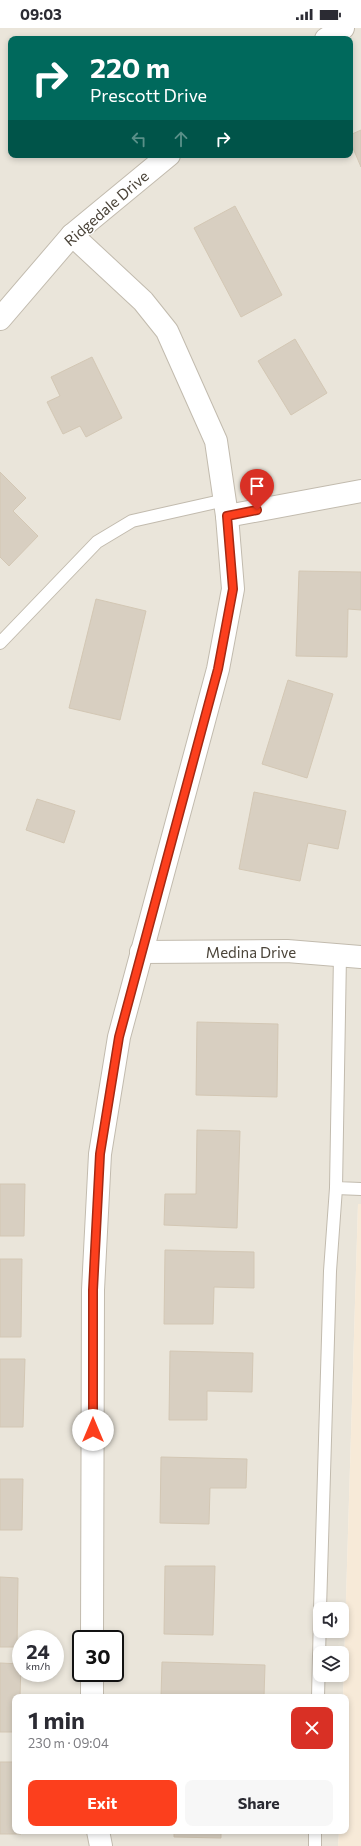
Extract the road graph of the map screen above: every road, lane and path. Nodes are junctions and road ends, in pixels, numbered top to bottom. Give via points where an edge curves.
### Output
1 (343, 28) edge
2 (331, 36) edge
3 (165, 158) edge
4 (72, 235) junction
5 (0, 319) edge
6 (361, 491) edge
7 (226, 508) junction
8 (0, 643) edge
9 (141, 952) junction
10 (351, 956) edge
11 (336, 1188) junction
12 (361, 1188) edge
13 (320, 1602) edge
14 (92, 1630) edge
15 (319, 1638) edge
16 (92, 1682) edge
17 (92, 1694) edge
18 (318, 1694) edge
19 (99, 1834) edge
20 (315, 1834) edge
21 (101, 1846) edge
22 (315, 1846) edge

1 - 2 street
3 - 4 street, Ridgedale Drive
4 - 5 street, Ridgedale Drive
4 - 7 street via 143,301 167,331 216,440
6 - 7 street
7 - 8 lane via 132,521 97,542
7 - 9 street via 233,589 218,669
9 - 10 street, Medina Drive via 287,951
9 - 14 street via 119,1037 100,1154 93,1290
10 - 11 lane
11 - 12 lane
11 - 13 lane via 330,1271
15 - 18 lane
16 - 17 street
19 - 21 street
20 - 22 lane

